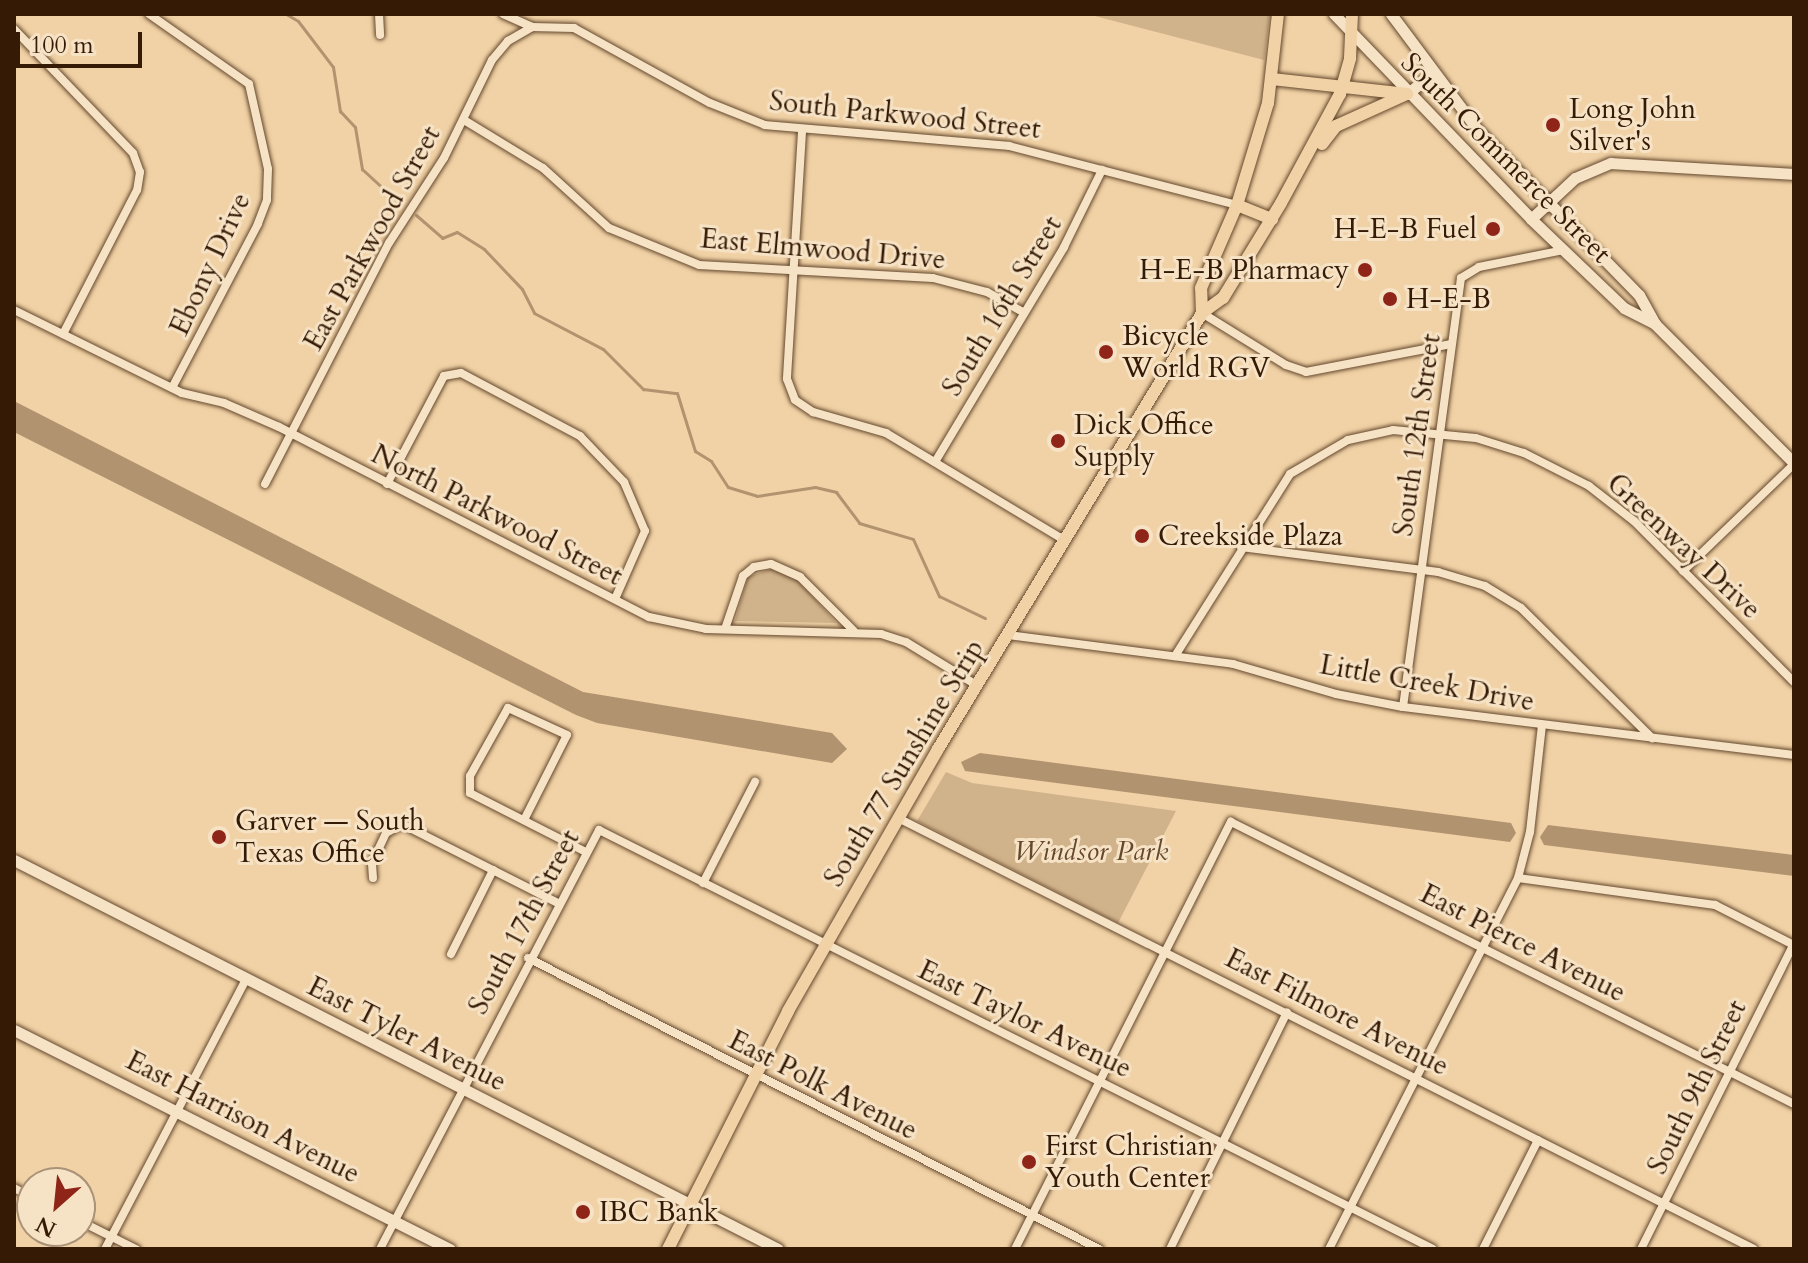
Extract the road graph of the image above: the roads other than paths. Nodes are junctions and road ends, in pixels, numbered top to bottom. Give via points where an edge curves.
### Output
1 (149, 14) edge
2 (379, 14) edge
3 (503, 14) edge
4 (1278, 14) edge
5 (1334, 14) edge
6 (1352, 14) edge
7 (1391, 14) edge
8 (532, 27) junction
9 (14, 29) edge
10 (380, 35) dead end
11 (1352, 38) junction
12 (1432, 74) junction
13 (1272, 79) junction
14 (1299, 83) junction
15 (1318, 84) junction
16 (1343, 87) junction
17 (1407, 94) junction
18 (1268, 103) junction
19 (1330, 113) junction
20 (464, 120) junction
21 (802, 132) junction
22 (1102, 170) junction
23 (1794, 174) edge
24 (1281, 203) junction
25 (1547, 203) junction
26 (1237, 205) junction
27 (1272, 219) junction
28 (1531, 219) junction
29 (1564, 250) junction
30 (794, 270) junction
31 (14, 310) edge
32 (1023, 312) junction
33 (1202, 313) junction
34 (1655, 324) junction
35 (63, 334) junction
36 (1451, 344) junction
37 (172, 388) junction
38 (1440, 432) junction
39 (290, 434) junction
40 (935, 462) junction
41 (1794, 464) edge
42 (265, 484) dead end
43 (387, 484) junction
44 (1066, 542) junction
45 (1241, 547) junction
46 (1421, 570) junction
47 (1683, 571) junction
48 (615, 599) junction
49 (725, 629) junction
50 (854, 631) junction
51 (1008, 635) junction
52 (1175, 656) junction
53 (1794, 682) edge
54 (978, 686) junction
55 (1403, 707) junction
56 (1542, 725) junction
57 (1653, 738) junction
58 (1794, 755) edge
59 (755, 782) dead end
60 (898, 818) junction
61 (524, 820) junction
62 (599, 830) joint
63 (586, 852) junction
64 (14, 860) edge
65 (493, 870) junction
66 (373, 878) dead end
67 (1518, 878) junction
68 (703, 883) junction
69 (558, 903) junction
70 (1794, 945) edge
71 (824, 946) junction
72 (1485, 948) junction
73 (1167, 950) junction
74 (451, 954) dead end
75 (528, 958) junction
76 (246, 979) junction
77 (1287, 1012) junction
78 (14, 1030) edge
79 (1729, 1072) junction
80 (755, 1076) junction
81 (1416, 1078) junction
82 (1100, 1080) junction
83 (461, 1089) junction
84 (1794, 1104) edge
85 (177, 1110) junction
86 (1538, 1140) junction
87 (1224, 1143) junction
88 (1664, 1203) junction
89 (690, 1204) junction
90 (1351, 1207) junction
91 (1032, 1215) junction
92 (395, 1220) junction
93 (96, 1229) edge
94 (111, 1236) junction
95 (105, 1249) edge
96 (136, 1249) edge
97 (380, 1249) edge
98 (450, 1249) edge
99 (668, 1249) edge
100 (778, 1249) edge
101 (1015, 1249) edge
102 (1099, 1249) edge
103 (1170, 1249) edge
104 (1329, 1249) edge
105 (1433, 1249) edge
106 (1483, 1249) edge
107 (1641, 1249) edge
108 (1754, 1249) edge

1 - 37 street, Ebony Drive via 249,84 268,169 267,200 258,224
2 - 10 street
3 - 8 street, South Parkwood Street
4 - 13 main road
5 - 11 main road, South Commerce Street
6 - 11 main road
7 - 12 main road, South Commerce Street
8 - 20 street, East Parkwood Street via 508,41 492,60
8 - 21 street, South Parkwood Street via 574,28 737,117
9 - 35 street via 133,153 140,172 137,190
11 - 16 main road
11 - 17 main road, South Commerce Street
12 - 17 main road
12 - 25 main road, South Commerce Street
13 - 14 main road
13 - 18 main road
14 - 15 main road
14 - 18 main road via 1280,90
15 - 16 main road
15 - 19 main road
16 - 17 main road
16 - 19 main road
17 - 24 main road via 1330,131
17 - 28 main road, South Commerce Street
18 - 26 main road
19 - 24 main road
20 - 30 street, East Elmwood Drive via 543,168 609,228 653,249 699,265
20 - 39 street, East Parkwood Street via 389,243
21 - 22 street, South Parkwood Street via 1009,146
21 - 30 street
22 - 26 street, South Parkwood Street
22 - 32 street, South 16th Street
23 - 25 main road via 1619,162 1575,178
24 - 27 main road
25 - 28 main road
25 - 34 main road, South Commerce Street via 1639,295
26 - 27 main road, South Parkwood Street
26 - 33 main road via 1201,288
27 - 33 main road via 1223,298
28 - 29 main road, South Commerce Street
29 - 34 main road, South Commerce Street via 1624,308
29 - 36 street, South 12th Street via 1465,273
30 - 32 street, East Elmwood Drive via 944,280 987,292
30 - 40 street via 787,379 795,400 813,412 886,433
31 - 35 street, North Parkwood Street
32 - 40 street, South 16th Street
33 - 36 street via 1306,372
33 - 44 main road, South 77 Sunshine Strip
34 - 41 main road, South Commerce Street
35 - 37 street, North Parkwood Street
36 - 38 street, South 12th Street
37 - 39 street, North Parkwood Street via 224,403
38 - 45 street, Greenway Drive via 1375,432 1323,450 1290,474
38 - 46 street, South 12th Street
38 - 47 street, Greenway Drive via 1524,453 1563,471 1612,503
39 - 42 street, East Parkwood Street
39 - 43 street, North Parkwood Street
40 - 44 street
41 - 47 street
43 - 48 street, North Parkwood Street
43 - 48 street via 444,376 461,373 580,436 624,482 645,531
44 - 51 main road, South 77 Sunshine Strip
45 - 46 street
45 - 52 street, Greenway Drive
46 - 55 street, South 12th Street
46 - 57 street via 1473,581 1509,599
47 - 53 street, Greenway Drive
48 - 49 street, North Parkwood Street via 677,624
49 - 50 street, North Parkwood Street
49 - 50 street via 743,576 771,564 800,577
50 - 54 street, North Parkwood Street via 906,642
51 - 52 street, Little Creek Drive
51 - 54 main road, South 77 Sunshine Strip
52 - 55 street, Little Creek Drive via 1233,664
54 - 60 main road, South 77 Sunshine Strip
55 - 56 street, Little Creek Drive
56 - 57 street, Little Creek Drive
56 - 67 street via 1530,832
57 - 58 street, Little Creek Drive
59 - 68 street
60 - 71 main road, South 77 Sunshine Strip
60 - 73 street, East Filmore Avenue
61 - 61 street via 470,793 466,786 508,708 567,735
61 - 63 street
62 - 63 street, South 17th Street
62 - 68 street, East Taylor Avenue
63 - 69 street, South 17th Street
64 - 76 main road, East Tyler Avenue
65 - 66 street via 402,824 386,833 372,863
65 - 69 street
65 - 74 street
67 - 70 street via 1715,905
67 - 72 street
68 - 71 street, East Taylor Avenue
69 - 75 street, South 17th Street
70 - 79 street, South 9th Street
71 - 80 main road, South 77 Sunshine Strip
71 - 82 street, East Taylor Avenue
72 - 73 street, East Pierce Avenue via 1231,822
72 - 79 street, East Pierce Avenue
72 - 81 street
73 - 77 street, East Filmore Avenue
73 - 82 street
75 - 80 street, East Polk Avenue
75 - 83 street, South 17th Street
76 - 83 main road, East Tyler Avenue
76 - 85 street
77 - 81 street, East Filmore Avenue
77 - 87 street
78 - 85 main road, East Harrison Avenue
79 - 84 street, East Pierce Avenue
79 - 88 street, South 9th Street
80 - 89 main road, South 77 Sunshine Strip
80 - 91 street, East Polk Avenue
81 - 86 street, East Filmore Avenue
81 - 90 street
82 - 87 street, East Taylor Avenue
82 - 91 street
83 - 89 main road, East Tyler Avenue
83 - 92 street, South 17th Street
85 - 92 main road, East Harrison Avenue
85 - 94 street
86 - 88 street, East Filmore Avenue
86 - 106 street
87 - 90 street, East Taylor Avenue
87 - 103 street
88 - 107 street, South 9th Street
88 - 108 street, East Filmore Avenue
89 - 99 main road, South 77 Sunshine Strip
89 - 100 main road, East Tyler Avenue
90 - 104 street
90 - 105 street, East Taylor Avenue
91 - 101 street
91 - 102 street, East Polk Avenue
92 - 97 street, South 17th Street
92 - 98 main road, East Harrison Avenue
93 - 94 street
94 - 95 street
94 - 96 street

